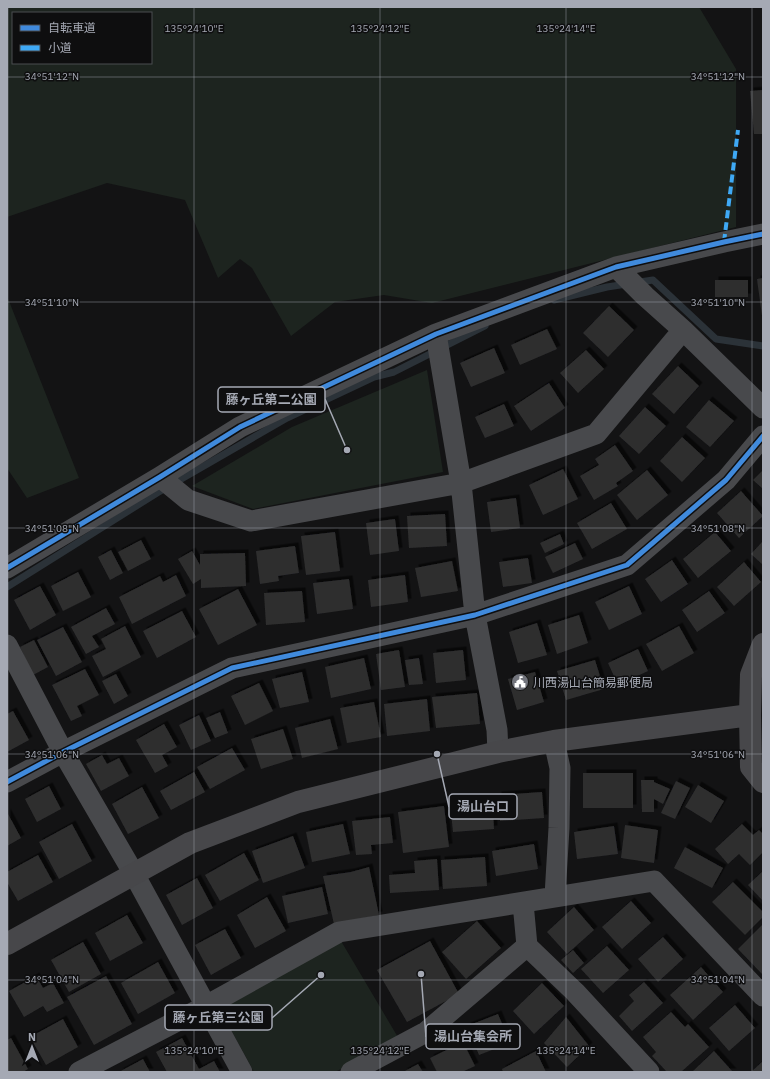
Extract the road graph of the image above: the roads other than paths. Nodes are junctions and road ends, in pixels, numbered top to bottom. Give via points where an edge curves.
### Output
1 (763, 234) edge
2 (616, 267) junction
3 (683, 330) junction
4 (436, 334) junction
5 (763, 408) edge
6 (763, 436) edge
7 (160, 477) junction
8 (462, 483) junction
9 (7, 568) edge
10 (474, 615) junction
11 (763, 644) edge
12 (7, 645) edge
13 (750, 714) junction
14 (554, 741) junction
15 (63, 752) junction
16 (498, 752) junction
17 (7, 782) edge
18 (763, 782) edge
19 (134, 874) junction
20 (555, 896) junction
21 (523, 903) junction
22 (7, 944) edge
23 (528, 946) junction
24 (763, 996) edge
25 (206, 1006) junction
26 (641, 1070) edge
27 (79, 1072) edge
28 (242, 1072) edge
29 (351, 1072) edge

1 - 2 street
2 - 3 street
2 - 4 street
3 - 5 street
3 - 8 street via 596,434
4 - 7 street via 240,427
4 - 8 street
6 - 10 street via 726,480 627,564
7 - 8 street via 188,500 251,521
7 - 9 street
8 - 10 street
10 - 15 street via 232,668
10 - 16 street via 497,730
11 - 13 street via 751,675
12 - 15 street
13 - 14 street
13 - 18 street via 751,767
14 - 16 street
14 - 20 street via 560,768
15 - 17 street
15 - 19 street
16 - 19 street via 298,802 190,843
19 - 22 street
19 - 25 street
20 - 21 street
20 - 24 street via 654,881
21 - 23 street
21 - 25 street via 339,932
23 - 26 street via 575,992
23 - 29 street via 426,1032
25 - 27 street
25 - 28 street

